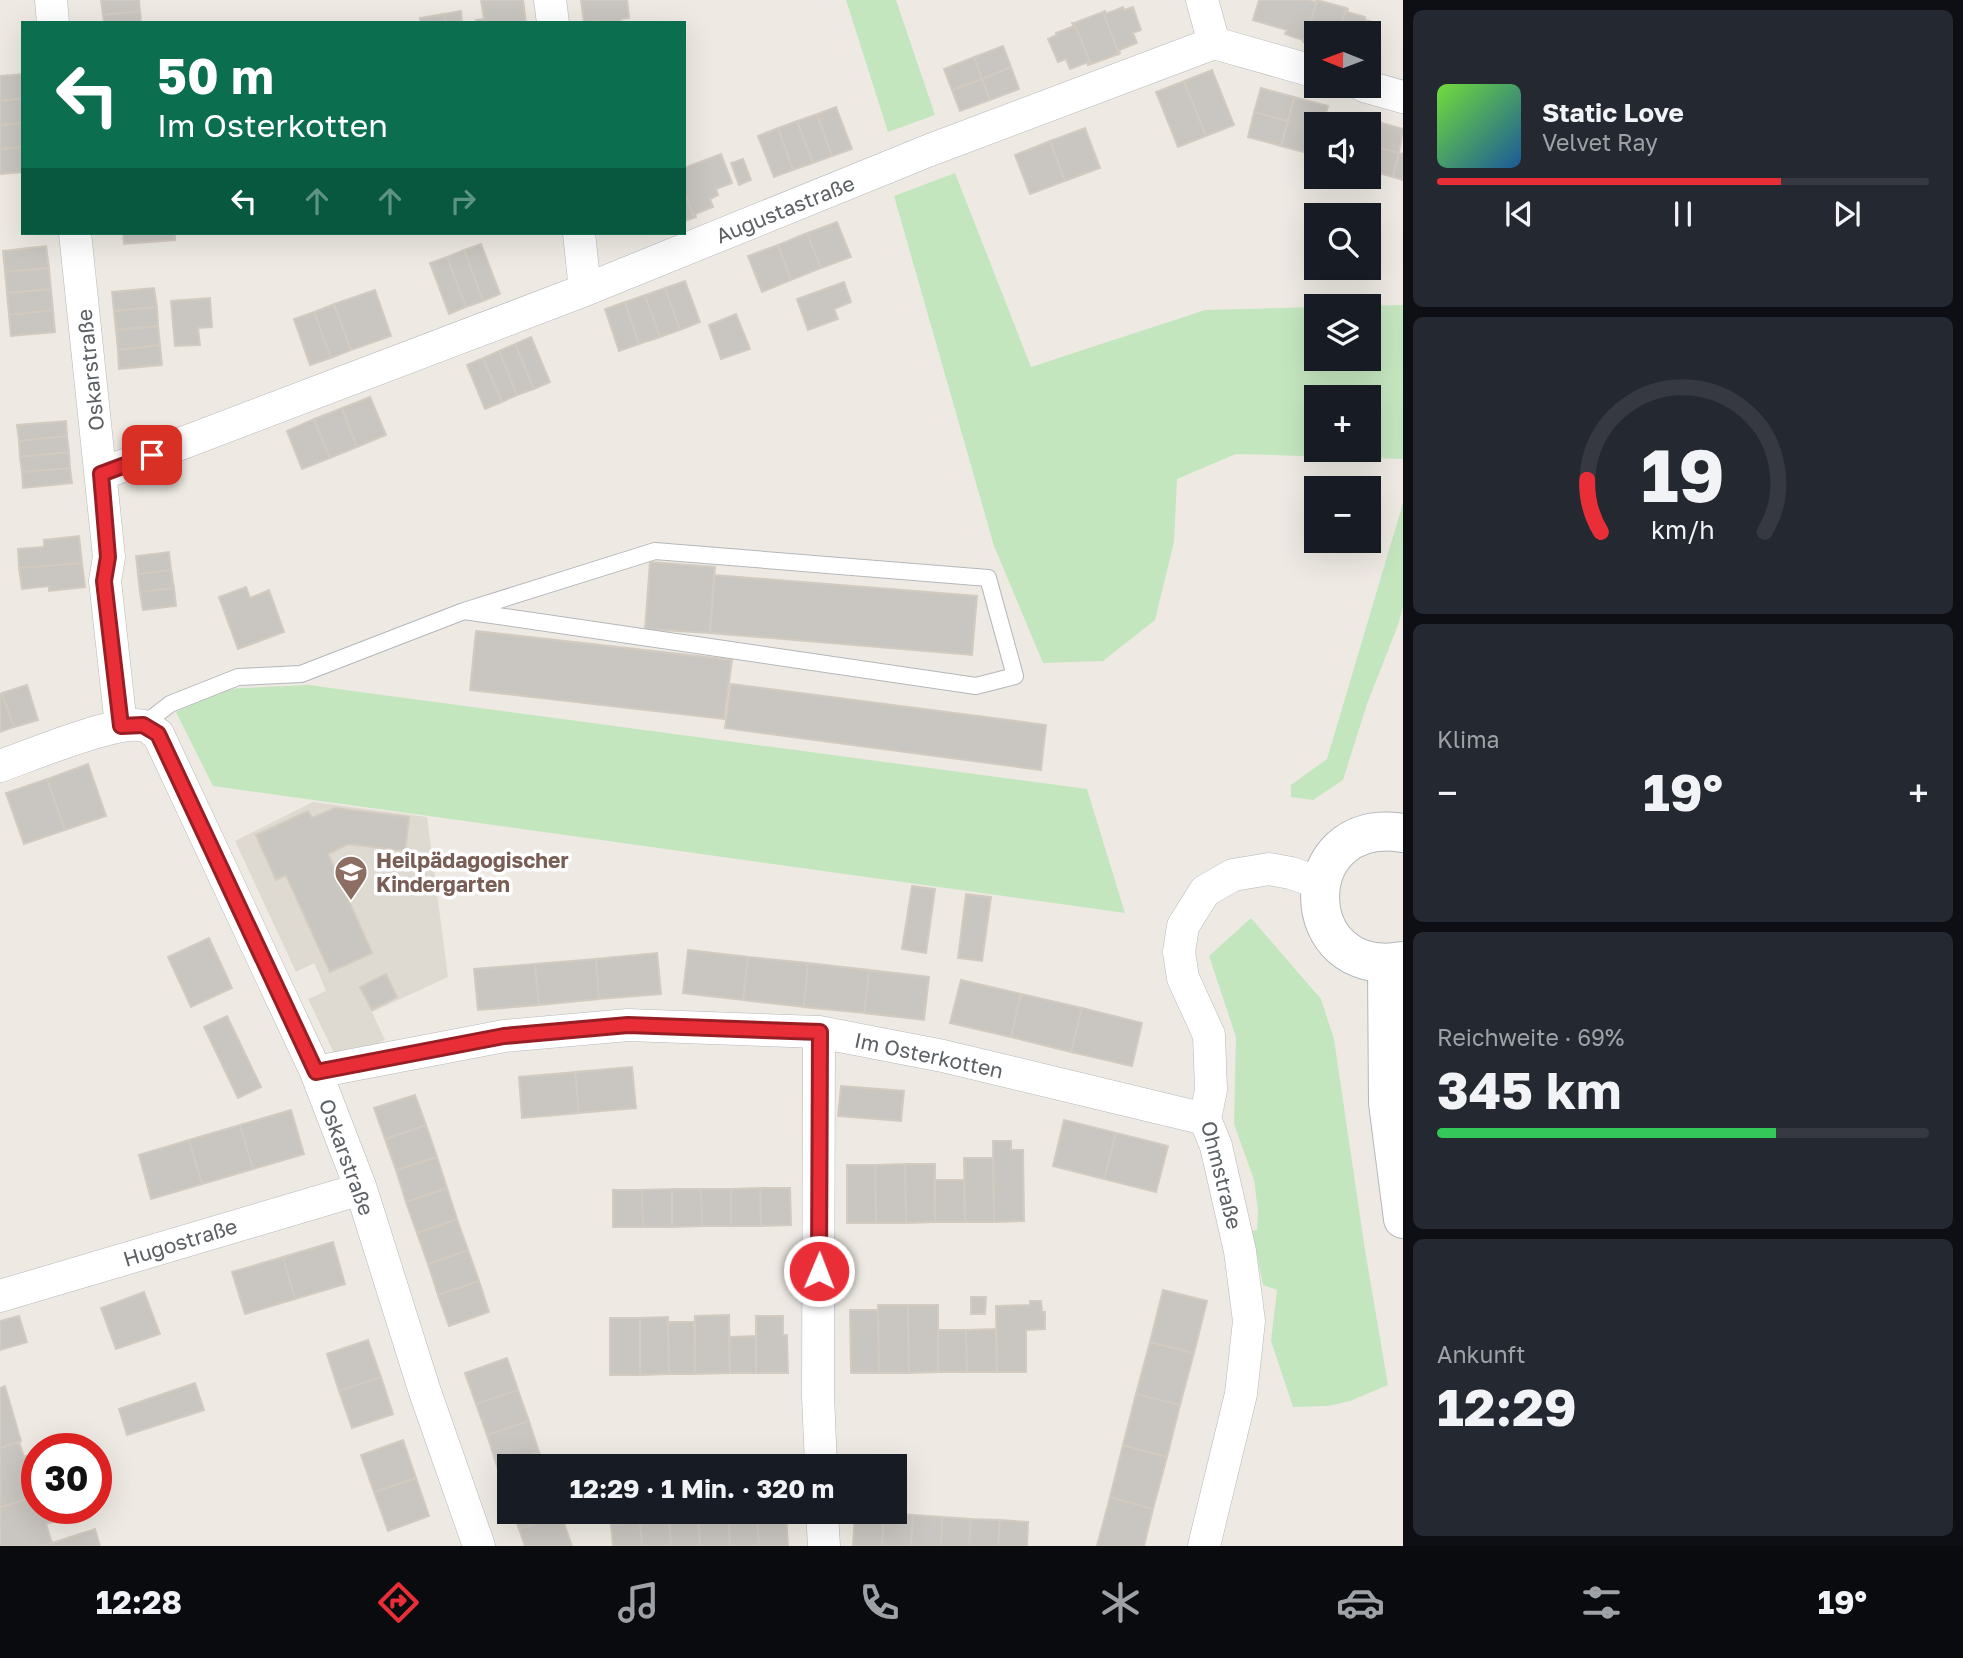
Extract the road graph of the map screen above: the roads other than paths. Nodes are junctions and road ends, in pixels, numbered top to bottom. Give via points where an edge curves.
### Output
1 (51, 0) edge
2 (550, 0) edge
3 (1202, 0) edge
4 (53, 21) edge
5 (553, 21) edge
6 (1214, 43) junction
7 (1304, 69) edge
8 (1381, 91) edge
9 (1403, 97) edge
10 (75, 235) edge
11 (579, 235) edge
12 (585, 290) junction
13 (101, 474) junction
14 (464, 611) junction
15 (132, 726) junction
16 (0, 766) edge
17 (1403, 833) edge
18 (1320, 883) junction
19 (1395, 962) edge
20 (820, 1032) junction
21 (316, 1072) junction
22 (1205, 1119) junction
23 (361, 1189) junction
24 (1403, 1219) edge
25 (0, 1296) edge
26 (820, 1454) edge
27 (823, 1524) edge
28 (479, 1546) edge
29 (824, 1546) edge
30 (1204, 1546) edge

1 - 4 street
2 - 5 street
3 - 6 street
6 - 7 street
6 - 12 street, Augustastraße via 930,150
8 - 9 street
10 - 13 street, Oskarstraße
11 - 12 street
12 - 13 street, Augustastraße
13 - 15 street, Oskarstraße via 108,557 104,581
14 - 14 lane via 655,551 988,579 1015,676 976,686
14 - 15 lane via 301,674 238,677 170,704
15 - 16 street via 95,732
15 - 21 street, Oskarstraße via 158,734
17 - 18 street via 1368,832 1352,839 1337,851
18 - 19 street via 1319,903 1334,940 1368,961
18 - 22 street, Ohmstraße via 1269,869 1233,875 1205,891 1183,926 1179,952 1183,978 1209,1035 1211,1090
19 - 24 street via 1388,1103
20 - 21 street, Im Osterkotten via 628,1025 504,1036
20 - 22 street, Im Osterkotten via 943,1056
20 - 26 street
21 - 23 street, Oskarstraße
22 - 30 street, Ohmstraße via 1216,1146 1240,1251 1249,1321 1241,1394
23 - 25 street, Hugostraße
23 - 28 street, Oskarstraße
27 - 29 street

